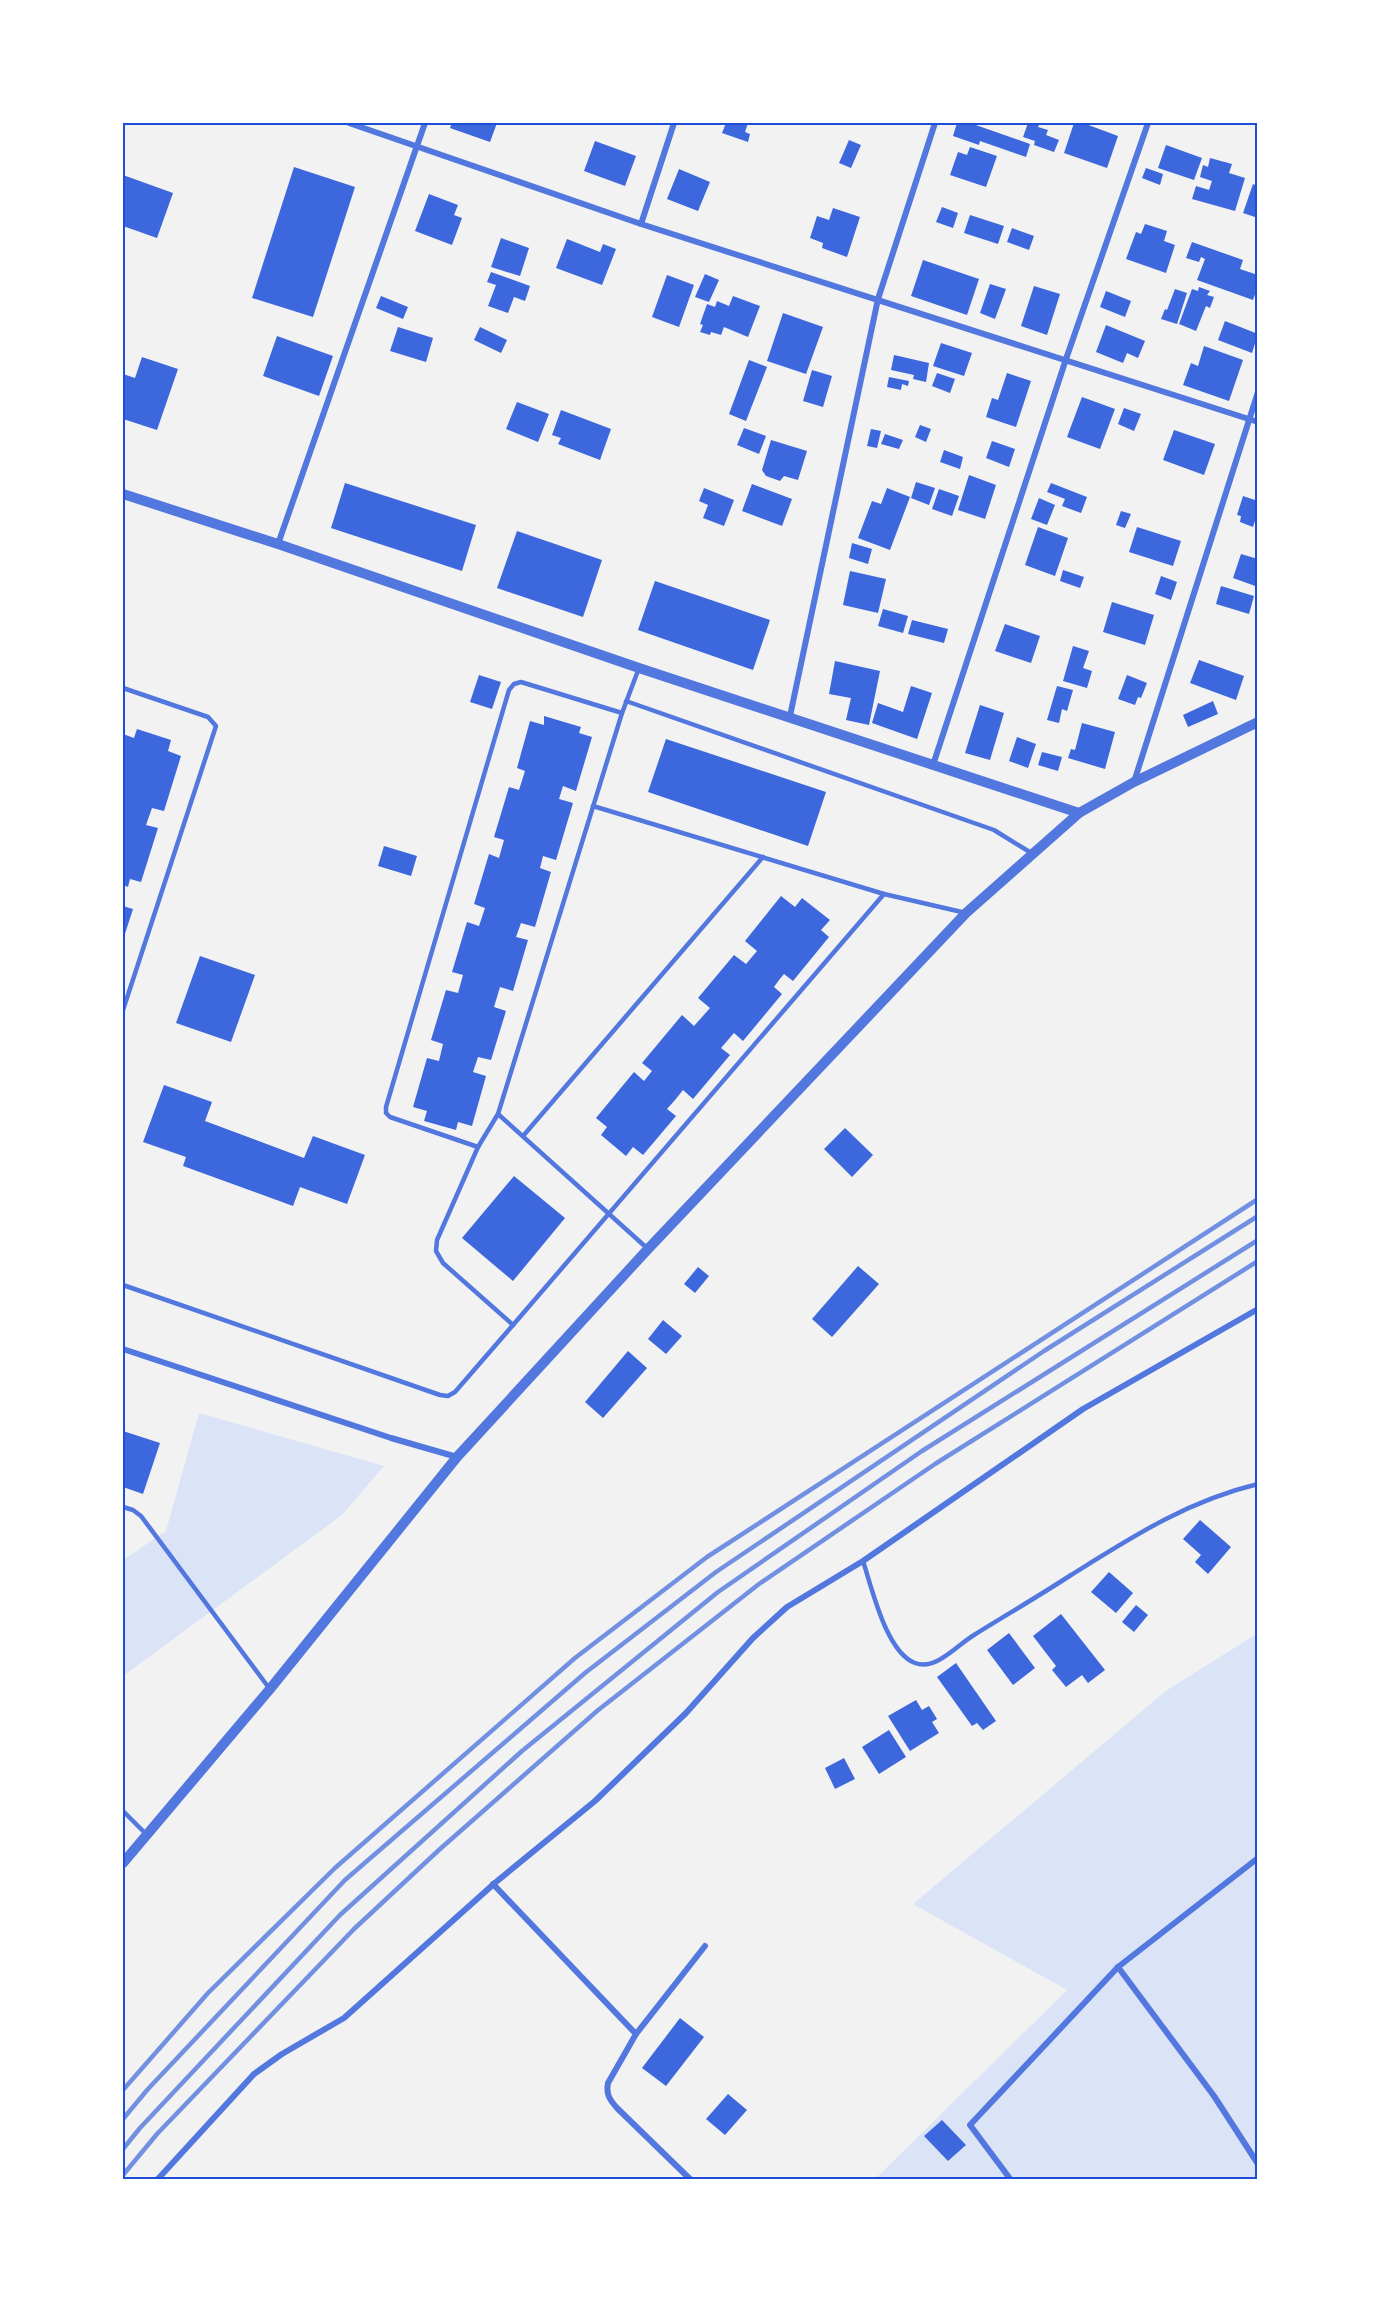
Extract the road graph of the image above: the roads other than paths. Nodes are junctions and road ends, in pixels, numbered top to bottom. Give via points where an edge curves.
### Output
1 (349, 123) edge
2 (425, 123) edge
3 (674, 123) edge
4 (936, 123) edge
5 (1148, 123) edge
6 (417, 146) junction
7 (641, 224) junction
8 (878, 299) junction
9 (1066, 359) junction
10 (1258, 392) edge
11 (1249, 419) junction
12 (1258, 422) edge
13 (123, 494) edge
14 (278, 544) junction
15 (639, 668) junction
16 (123, 688) edge
17 (626, 702) junction
18 (622, 713) junction
19 (790, 716) junction
20 (1258, 722) edge
21 (933, 765) junction
22 (1134, 782) junction
23 (593, 806) junction
24 (1079, 813) junction
25 (1033, 854) junction
26 (763, 857) junction
27 (884, 894) junction
28 (966, 913) junction
29 (123, 1010) edge
30 (498, 1114) junction
31 (523, 1136) junction
32 (478, 1147) junction
33 (608, 1215) junction
34 (648, 1249) junction
35 (123, 1285) edge
36 (1258, 1309) edge
37 (513, 1325) junction
38 (123, 1349) edge
39 (457, 1457) junction
40 (1258, 1484) edge
41 (123, 1507) edge
42 (863, 1561) junction
43 (270, 1689) junction
44 (123, 1811) edge
45 (147, 1835) junction
46 (1258, 1858) edge
47 (123, 1863) edge
48 (493, 1884) junction
49 (705, 1946) dead end
50 (1118, 1967) junction
51 (636, 2034) junction
52 (1258, 2164) edge
53 (157, 2180) edge
54 (691, 2180) edge
55 (1011, 2180) edge

1 - 6 street
2 - 6 street
3 - 7 street
4 - 8 street
5 - 9 street
6 - 7 street
6 - 14 street
7 - 8 street
8 - 9 street
8 - 19 street
9 - 11 street
9 - 21 street
10 - 11 street
11 - 12 street
11 - 22 street
13 - 14 street
14 - 15 street
15 - 17 lane
15 - 19 street
16 - 29 lane via 208,717 216,726
17 - 18 lane
17 - 25 lane via 994,831
18 - 23 lane
18 - 32 lane via 521,682 509,690 386,1107 390,1117
19 - 21 street
20 - 22 street
21 - 24 street
22 - 24 street
23 - 26 lane
23 - 30 lane
24 - 25 street
25 - 28 street
26 - 27 lane
26 - 31 lane
27 - 28 lane
27 - 33 lane
28 - 34 street
30 - 31 lane
30 - 32 lane
31 - 33 lane
32 - 37 lane via 437,1240 436,1251 442,1263
33 - 34 lane
33 - 37 lane
34 - 39 street
35 - 37 lane via 448,1396
36 - 42 street via 1083,1409
38 - 39 street
39 - 43 street
40 - 42 lane via 1182,1509 933,1664 912,1662 891,1641
41 - 43 lane via 141,1516
42 - 48 street via 771,1621 662,1737 595,1801
43 - 45 street
44 - 45 lane
45 - 47 street
46 - 50 street
48 - 51 street
48 - 53 street via 344,2018 254,2074
49 - 51 street
50 - 52 street via 1214,2096
50 - 55 street via 970,2125
51 - 54 street via 608,2083 608,2097

